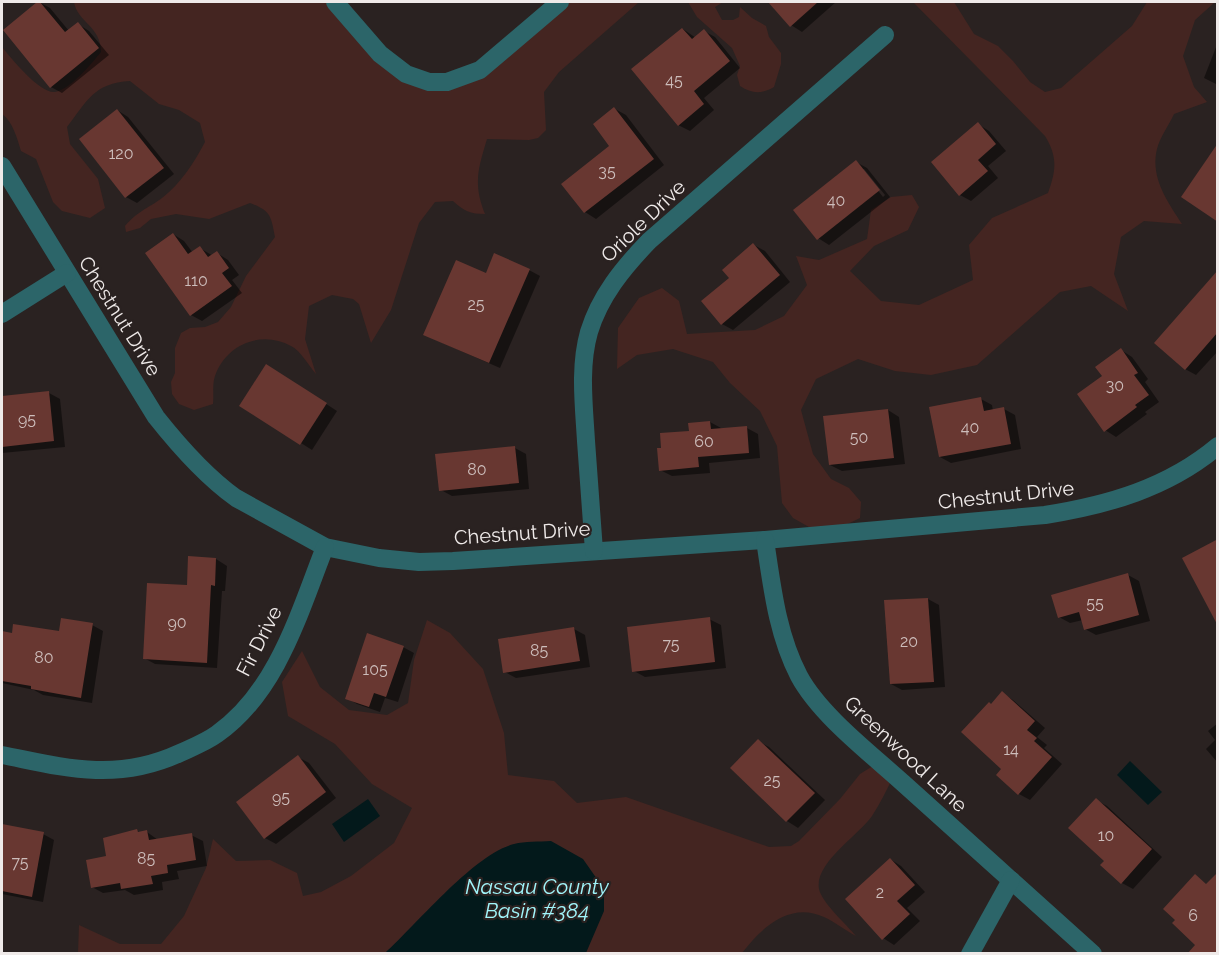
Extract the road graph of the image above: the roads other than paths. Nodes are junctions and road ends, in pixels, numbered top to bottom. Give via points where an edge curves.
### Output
1 (335, 2) edge
2 (560, 2) edge
3 (885, 35) dead end
4 (2, 166) edge
5 (67, 273) junction
6 (2, 314) edge
7 (1218, 446) edge
8 (765, 540) junction
9 (325, 548) junction
10 (594, 551) junction
11 (2, 755) edge
12 (1011, 880) junction
13 (970, 954) edge
14 (1093, 954) edge

1 - 2 street via 380,54 406,74 429,82 447,82 480,70
3 - 10 street, Oriole Drive via 649,241 611,285 589,333 585,358 583,394
4 - 5 street, Chestnut Drive
5 - 6 street
5 - 9 street, Chestnut Drive via 156,417 178,445 236,498
7 - 8 street, Chestnut Drive via 1161,482 1090,508
8 - 10 street, Chestnut Drive
8 - 12 street, Greenwood Lane via 773,596 790,657 812,696
9 - 10 street, Chestnut Drive via 418,562
9 - 11 street, Fir Drive via 275,666 260,690 217,734 171,757 123,768 74,769
12 - 13 street
12 - 14 street, Greenwood Lane

